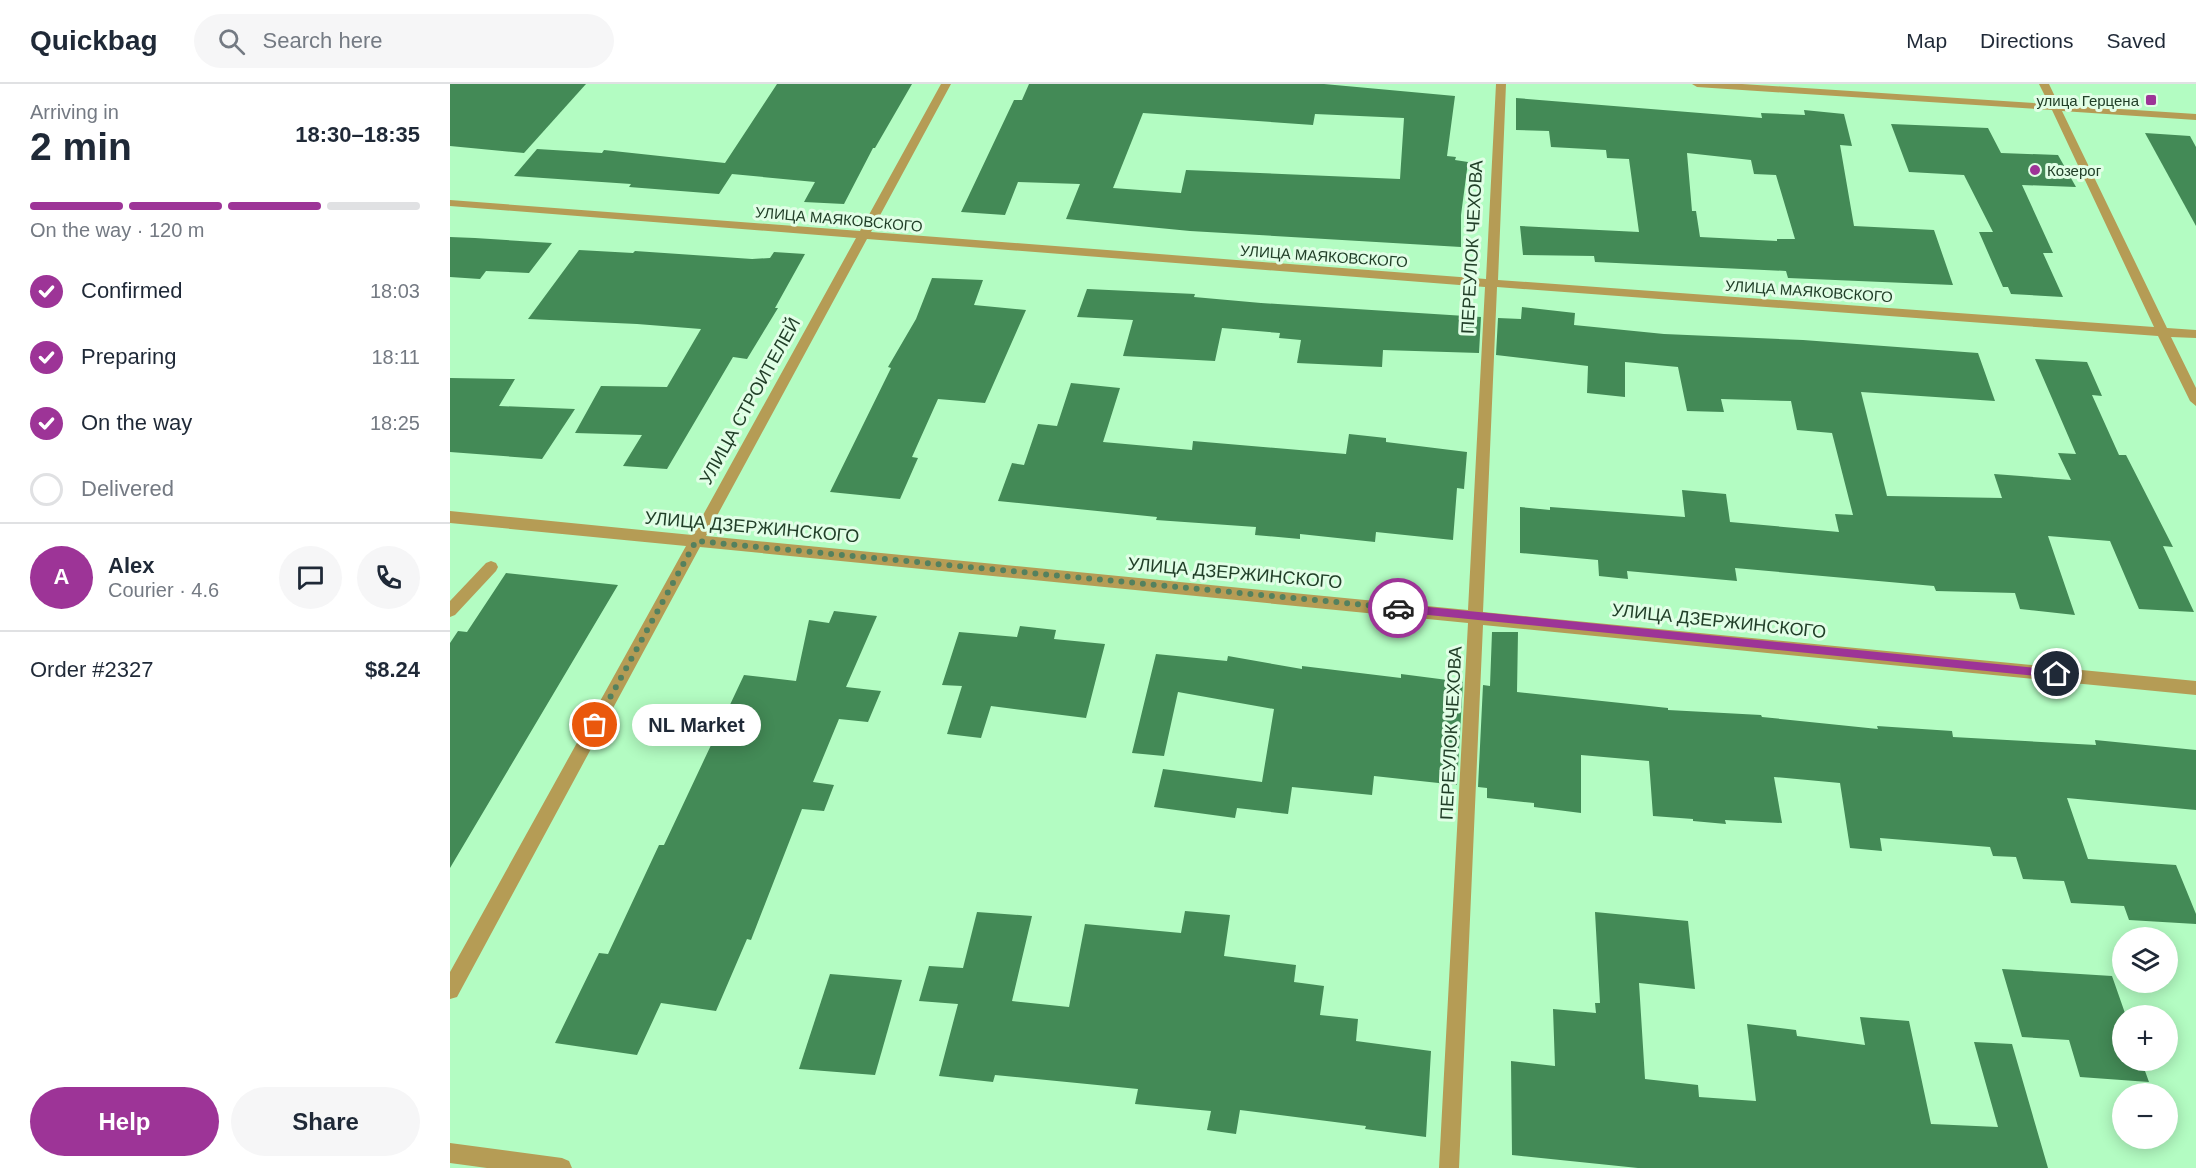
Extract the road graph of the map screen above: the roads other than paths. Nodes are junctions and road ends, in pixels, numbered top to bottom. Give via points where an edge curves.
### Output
1 (946, 84) edge
2 (1501, 84) edge
3 (1697, 84) edge
4 (2044, 84) edge
5 (2056, 106) junction
6 (2196, 117) edge
7 (450, 203) edge
8 (863, 236) junction
9 (1490, 283) junction
10 (2163, 332) junction
11 (2196, 334) edge
12 (2196, 400) edge
13 (450, 517) edge
14 (696, 541) junction
15 (491, 567) dead end
16 (450, 611) edge
17 (1476, 616) junction
18 (2196, 688) edge
19 (450, 990) edge
20 (450, 1153) edge
21 (562, 1168) edge
22 (1449, 1168) edge

1 - 8 street, УЛИЦА СТРОИТЕЛЕЙ
2 - 9 street, ПЕРЕУЛОК ЧЕХОВА
3 - 5 street
4 - 5 street
5 - 6 street
5 - 10 street
7 - 8 street, УЛИЦА МАЯКОВСКОГО
8 - 9 street, УЛИЦА МАЯКОВСКОГО
8 - 14 street, УЛИЦА СТРОИТЕЛЕЙ
9 - 10 street, УЛИЦА МАЯКОВСКОГО
9 - 17 street, ПЕРЕУЛОК ЧЕХОВА
10 - 11 street, УЛИЦА МАЯКОВСКОГО
10 - 12 street
13 - 14 street, УЛИЦА ДЗЕРЖИНСКОГО
14 - 17 street, УЛИЦА ДЗЕРЖИНСКОГО
14 - 19 street, УЛИЦА СТРОИТЕЛЕЙ
15 - 16 street
17 - 18 street, УЛИЦА ДЗЕРЖИНСКОГО
17 - 22 street, ПЕРЕУЛОК ЧЕХОВА
20 - 21 street

